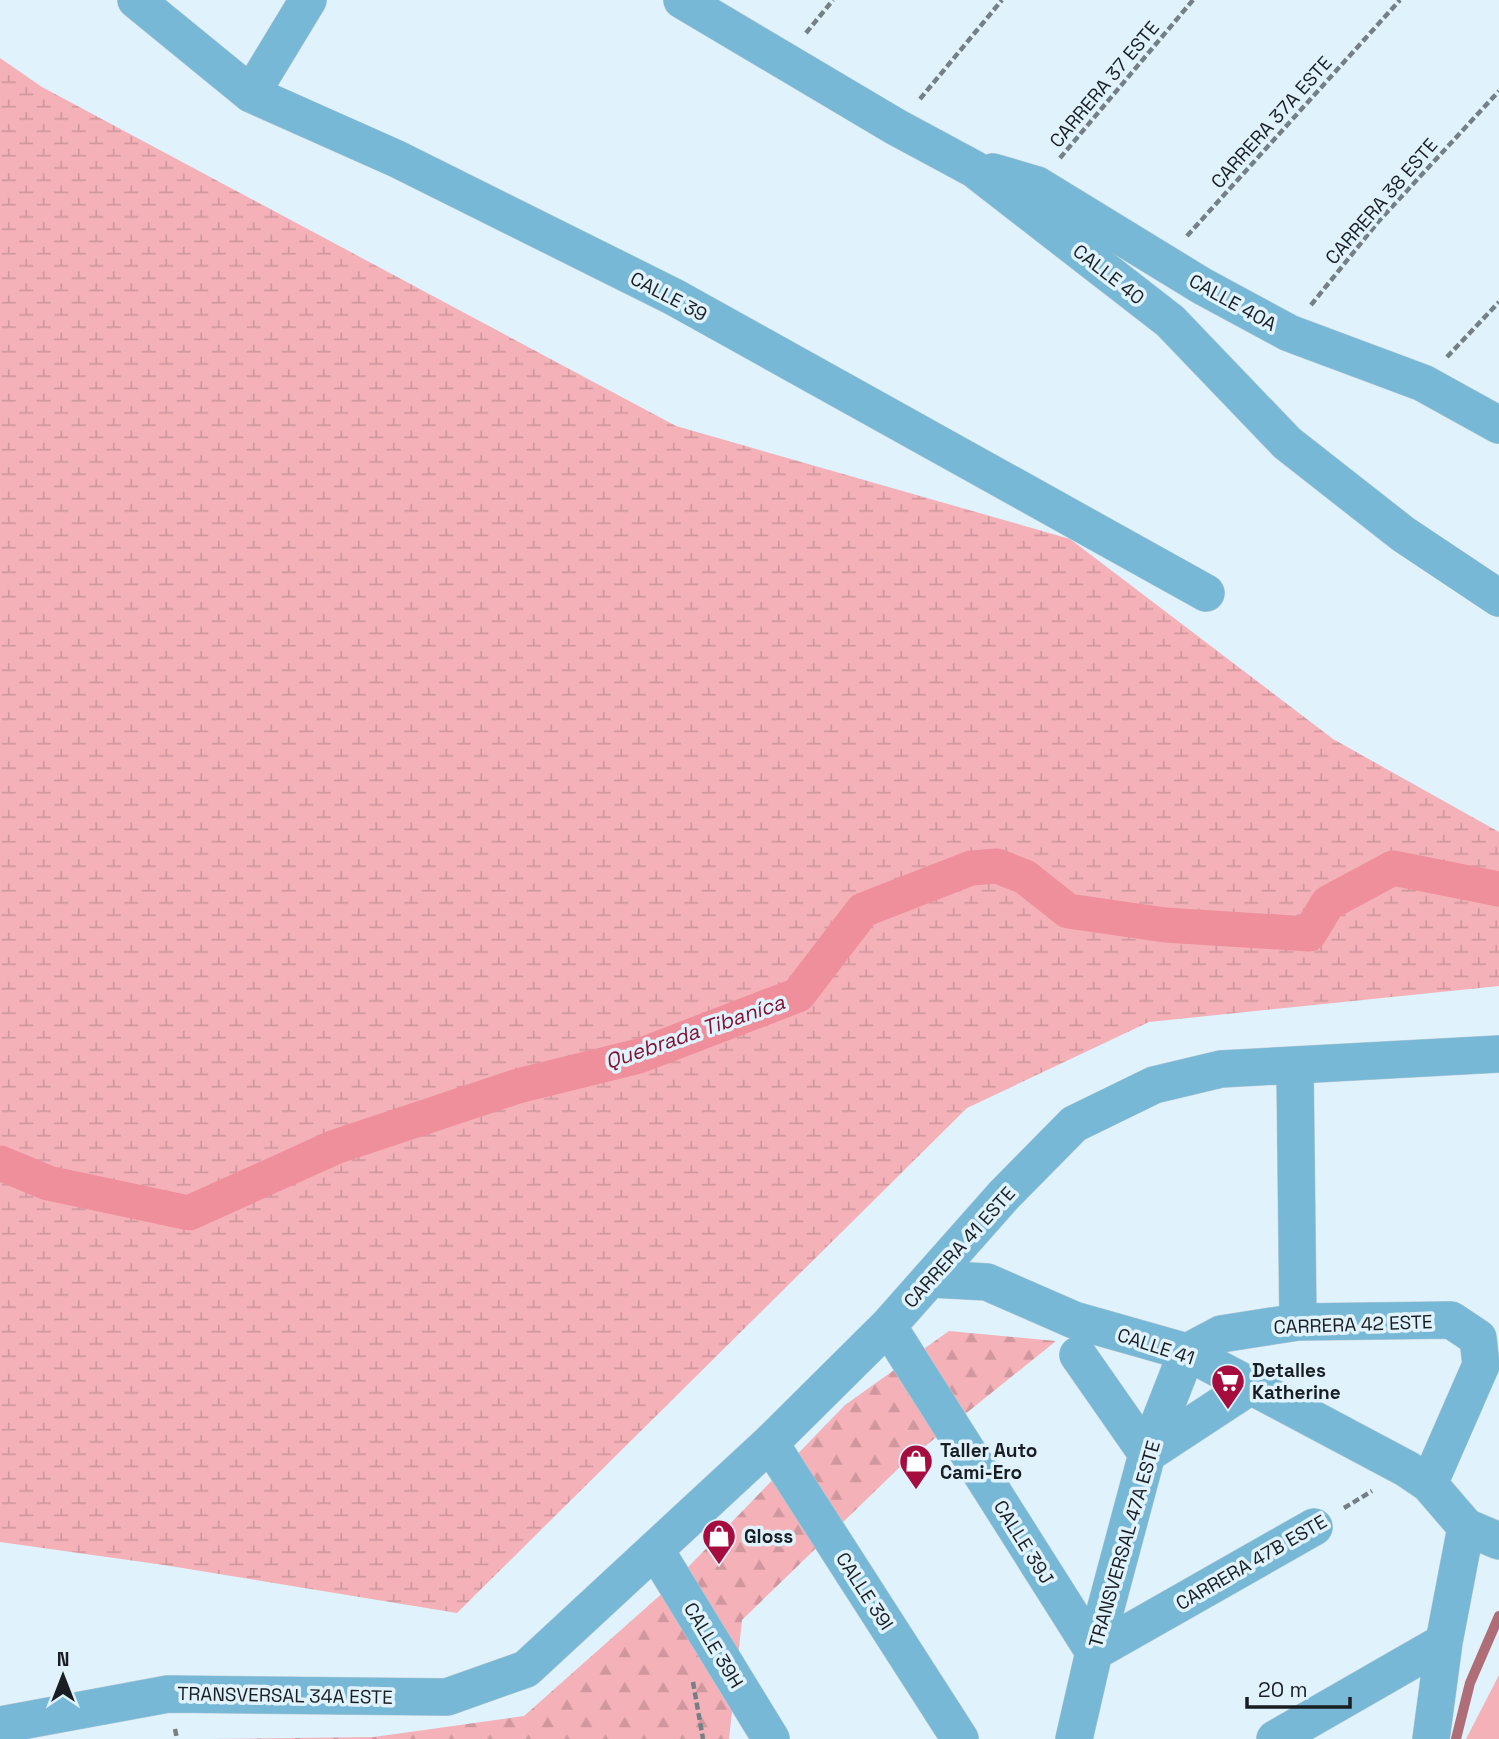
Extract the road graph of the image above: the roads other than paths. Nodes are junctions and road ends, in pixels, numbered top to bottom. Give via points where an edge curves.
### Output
1 (136, 0) edge
2 (308, 0) edge
3 (682, 0) edge
4 (251, 94) junction
5 (974, 169) junction
6 (1499, 425) edge
7 (1206, 593) dead end
8 (1499, 598) edge
9 (1499, 1054) edge
10 (1295, 1067) junction
11 (931, 1279) junction
12 (1298, 1322) junction
13 (888, 1326) junction
14 (1187, 1352) junction
15 (1078, 1355) dead end
16 (1249, 1387) junction
17 (770, 1443) junction
18 (1147, 1454) junction
19 (1418, 1477) junction
20 (1314, 1527) road end
21 (1466, 1527) junction
22 (1499, 1541) edge
23 (656, 1551) junction
24 (1444, 1642) junction
25 (1094, 1652) junction
26 (526, 1670) joint
27 (0, 1725) edge
28 (771, 1739) edge
29 (960, 1739) edge
30 (1074, 1739) edge
31 (1275, 1739) edge
32 (1431, 1739) edge

1 - 4 street, CALLE 39
2 - 4 street
3 - 5 street, CALLE 40 via 896,128
4 - 7 street, CALLE 39 via 397,159 674,298
5 - 6 street, CALLE 40A via 1008,174 1037,185 1289,332 1423,383
5 - 8 street, CALLE 40 via 1170,321 1287,443 1403,534
9 - 10 street, CARRERA 41 ESTE
10 - 11 street, CARRERA 41 ESTE via 1221,1069 1154,1085 1074,1124
10 - 12 street
11 - 13 street, CARRERA 41 ESTE
11 - 14 street, CALLE 41 via 987,1282 1074,1320
12 - 14 street, CARRERA 42 ESTE via 1222,1334
12 - 19 street, CARRERA 42 ESTE via 1451,1320 1478,1338 1481,1365
13 - 17 street, CARRERA 41 ESTE
13 - 25 street, CALLE 39J
14 - 16 street, CALLE 41
14 - 18 street, TRANSVERSAL 47A ESTE
15 - 18 street
16 - 18 street
16 - 19 street, CALLE 41
17 - 23 street, CARRERA 41 ESTE
17 - 29 street, CALLE 39I
18 - 25 street, TRANSVERSAL 47A ESTE
19 - 21 street, CALLE 41
20 - 25 street, CARRERA 47B ESTE
21 - 22 street
21 - 24 street
23 - 26 street, CARRERA 41 ESTE
23 - 28 street, CALLE 39H
24 - 31 street
24 - 32 street
25 - 30 street, TRANSVERSAL 47A ESTE
26 - 27 street, TRANSVERSAL 34A ESTE via 447,1697 167,1694

